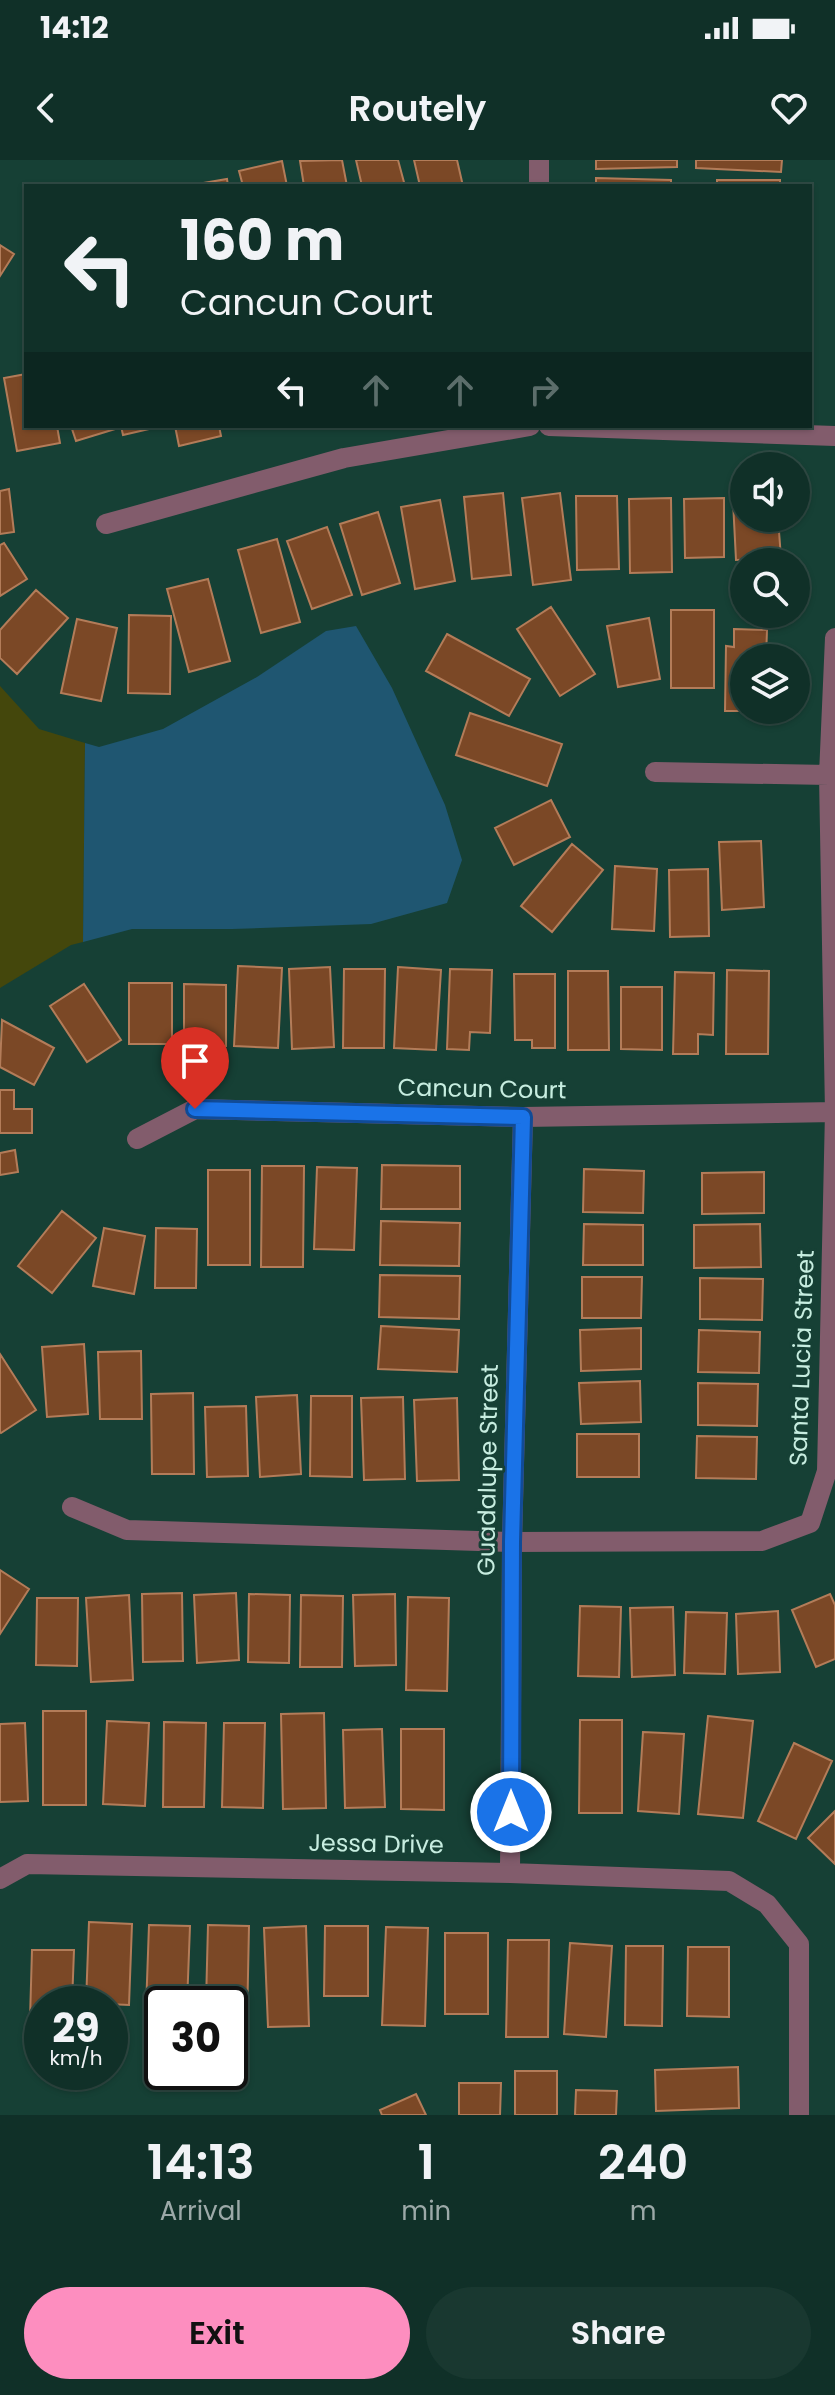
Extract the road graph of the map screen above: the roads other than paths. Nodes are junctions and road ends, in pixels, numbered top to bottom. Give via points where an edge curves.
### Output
1 (539, 160) edge
2 (539, 184) edge
3 (518, 428) edge
4 (606, 428) edge
5 (835, 436) edge
6 (106, 524) dead end
7 (835, 638) edge
8 (655, 772) dead end
9 (829, 775) junction
10 (835, 1112) edge
11 (523, 1117) junction
12 (137, 1139) dead end
13 (72, 1507) dead end
14 (512, 1542) junction
15 (510, 1873) junction
16 (0, 1879) edge
17 (799, 2115) edge

1 - 2 street
3 - 6 street via 344,458
4 - 5 street
7 - 9 street, Santa Lucia Street
8 - 9 street
9 - 10 street, Santa Lucia Street
10 - 11 street, Cancun Court
10 - 14 street, Santa Lucia Street via 827,1471 810,1523 762,1541
11 - 12 street, Cancun Court via 195,1109
11 - 14 street, Guadalupe Street
13 - 14 street, Santa Lucia Street via 127,1530
14 - 15 street, Guadalupe Street
15 - 16 street, Jessa Drive via 27,1864
15 - 17 street, Jessa Drive via 729,1881 767,1904 799,1944

